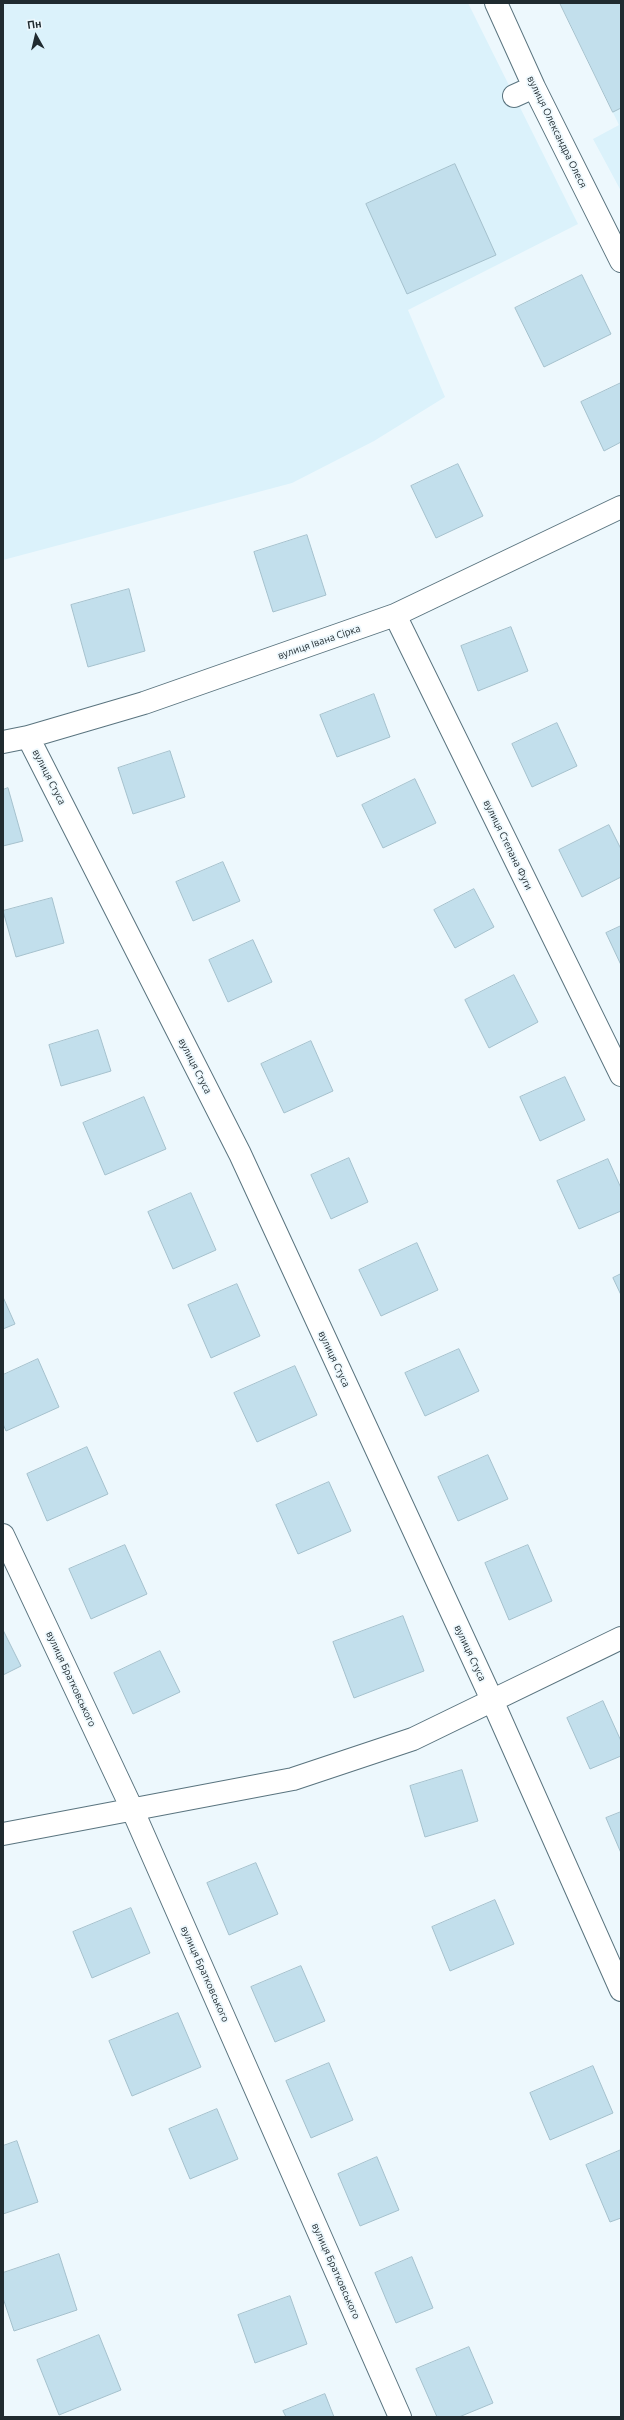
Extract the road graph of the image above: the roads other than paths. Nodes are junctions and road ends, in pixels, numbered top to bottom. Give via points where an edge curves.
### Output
1 (496, 3) edge
2 (534, 87) junction
3 (514, 96) dead end
4 (621, 261) edge
5 (621, 507) edge
6 (395, 615) junction
7 (28, 737) junction
8 (3, 742) edge
9 (621, 1075) edge
10 (3, 1535) edge
11 (621, 1638) edge
12 (492, 1700) junction
13 (133, 1811) junction
14 (3, 1834) edge
15 (621, 1990) edge
16 (400, 2417) edge

1 - 2 street, вулиця Олександра Олеся
2 - 3 street
2 - 4 street, вулиця Олександра Олеся
5 - 6 street, вулиця Івана Сірка
6 - 7 street, вулиця Івана Сірка via 144,703
6 - 9 street, вулиця Степана Фуги
7 - 8 street, вулиця Івана Сірка
7 - 12 street, вулиця Стуса via 240,1154
10 - 13 street, вулиця Братковського
11 - 12 street
12 - 13 street via 413,1738 293,1779
12 - 15 street, вулиця Стуса
13 - 14 street
13 - 16 street, вулиця Братковського

